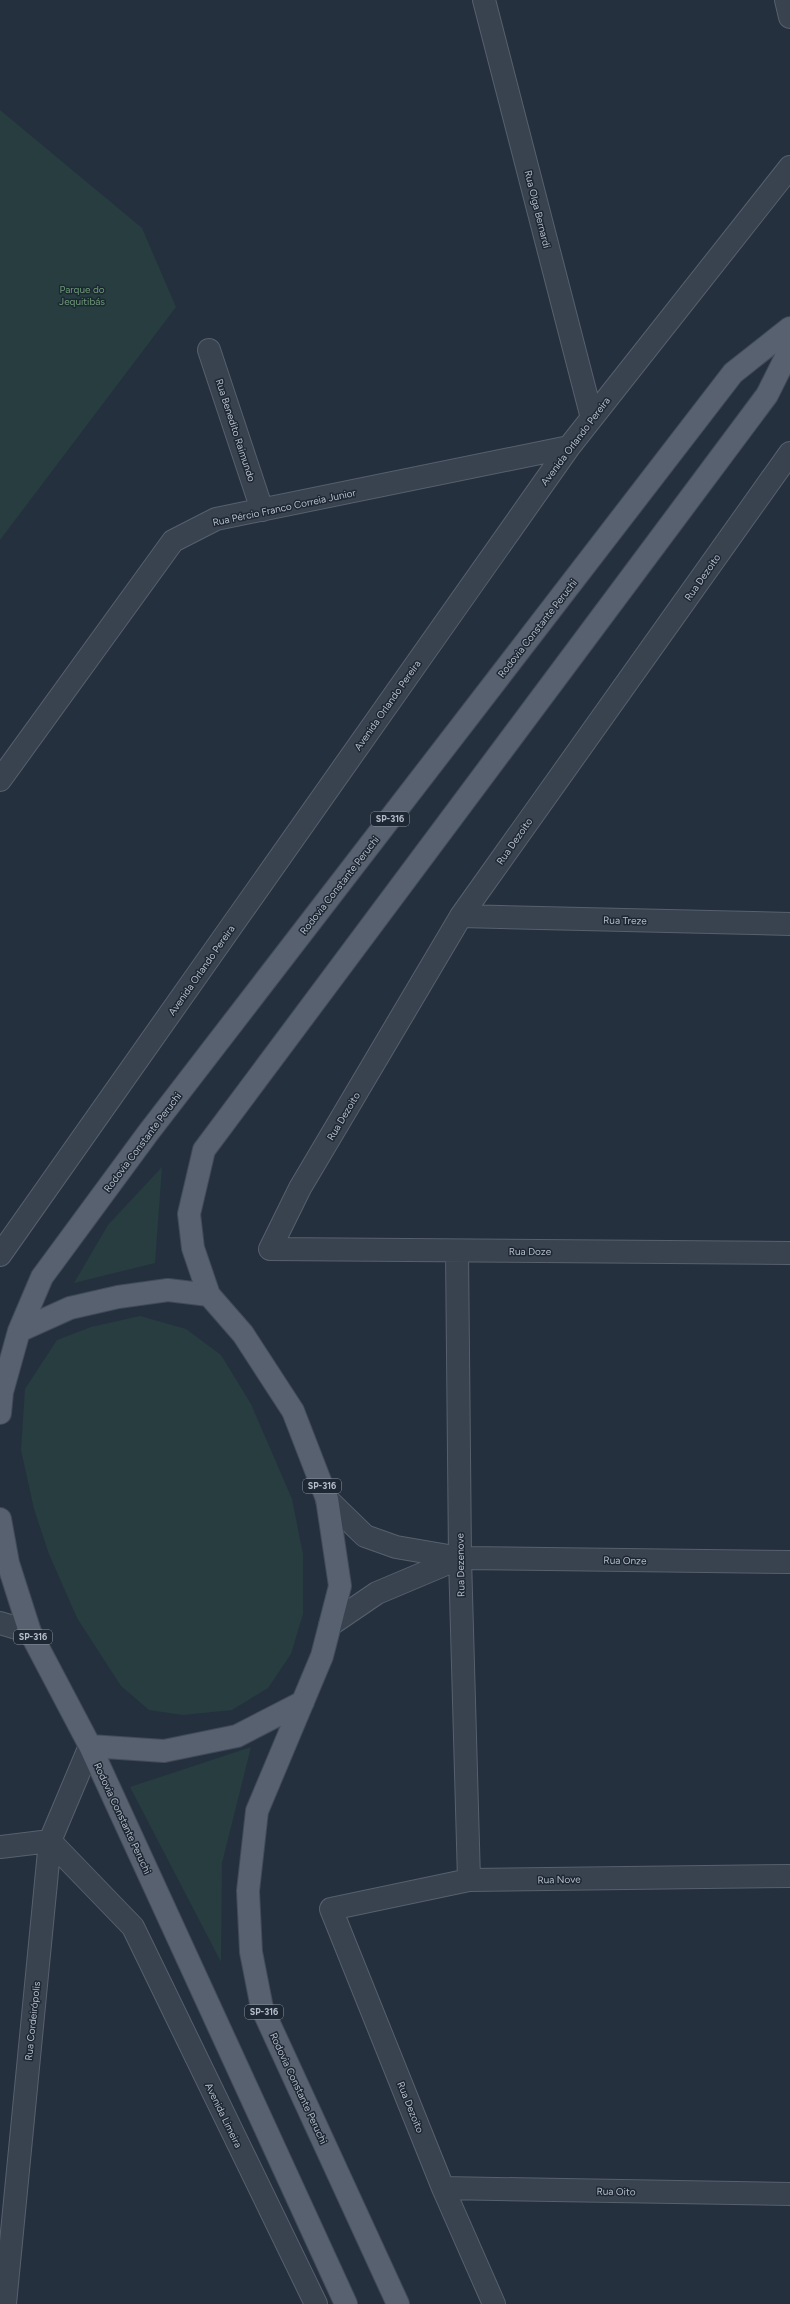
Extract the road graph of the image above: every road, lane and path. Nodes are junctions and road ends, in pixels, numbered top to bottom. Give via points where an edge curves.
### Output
1 (484, 0) edge
2 (786, 0) edge
3 (790, 17) edge
4 (790, 167) edge
5 (790, 328) edge
6 (790, 349) edge
7 (209, 350) dead end
8 (592, 418) junction
9 (569, 446) junction
10 (790, 453) edge
11 (262, 510) junction
12 (0, 780) edge
13 (461, 916) junction
14 (790, 924) edge
15 (270, 1249) joint
16 (457, 1251) junction
17 (790, 1253) edge
18 (0, 1255) edge
19 (209, 1295) junction
20 (19, 1331) junction
21 (0, 1413) edge
22 (327, 1498) junction
23 (0, 1520) edge
24 (460, 1558) junction
25 (790, 1562) edge
26 (0, 1623) edge
27 (330, 1625) junction
28 (30, 1632) junction
29 (303, 1702) junction
30 (90, 1746) junction
31 (50, 1841) junction
32 (0, 1847) edge
33 (790, 1876) edge
34 (470, 1880) junction
35 (331, 1909) joint
36 (443, 2188) junction
37 (790, 2194) edge
38 (4, 2304) edge
39 (316, 2304) edge
40 (346, 2304) edge
41 (398, 2304) edge
42 (494, 2304) edge

1 - 8 street, Rua Olga Bernardi
2 - 3 street
4 - 8 street, Avenida Orlando Pereira
5 - 20 main road, Rodovia Constante Peruchi / SP-316 via 733,373 158,1120 42,1277
6 - 19 main road, SP-316 via 768,395 204,1150 190,1214 193,1248
7 - 11 street, Rua Benedito Raimundo
8 - 9 street, Avenida Orlando Pereira
9 - 11 street, Rua Pércio Franco Correia Junior
9 - 18 street, Avenida Orlando Pereira
10 - 13 street, Rua Dezoito
11 - 12 street, Rua Pércio Franco Correia Junior via 216,519 173,541
13 - 14 street, Rua Treze
13 - 15 street, Rua Dezoito via 300,1188
15 - 16 street, Rua Doze
16 - 17 street, Rua Doze
16 - 24 street, Rua Dezenove
19 - 20 main road via 168,1290 118,1297 70,1308
19 - 22 main road, SP-316 via 242,1334 292,1411
20 - 21 main road, SP-316 via 2,1392
22 - 24 street via 364,1536 396,1547
22 - 27 main road, SP-316 via 340,1586
23 - 28 main road, SP-316 via 8,1563
24 - 25 street, Rua Onze
24 - 27 street via 377,1593
24 - 34 street, Rua Dezenove
26 - 28 street
27 - 29 main road, SP-316 via 322,1656
28 - 30 main road, SP-316
29 - 30 main road via 237,1736 164,1750
29 - 41 main road, Rodovia Constante Peruchi / SP-316 via 257,1810 248,1891 251,1952 262,2008
30 - 31 street, Rua Cordeirópolis
30 - 40 main road, Rodovia Constante Peruchi / SP-316
31 - 32 street
31 - 38 street, Rua Cordeirópolis
31 - 39 street, Avenida Limeira via 133,1927
33 - 34 street, Rua Nove
34 - 35 street, Rua Nove
35 - 36 street, Rua Dezoito
36 - 37 street, Rua Oito
36 - 42 street, Rua Dezoito

